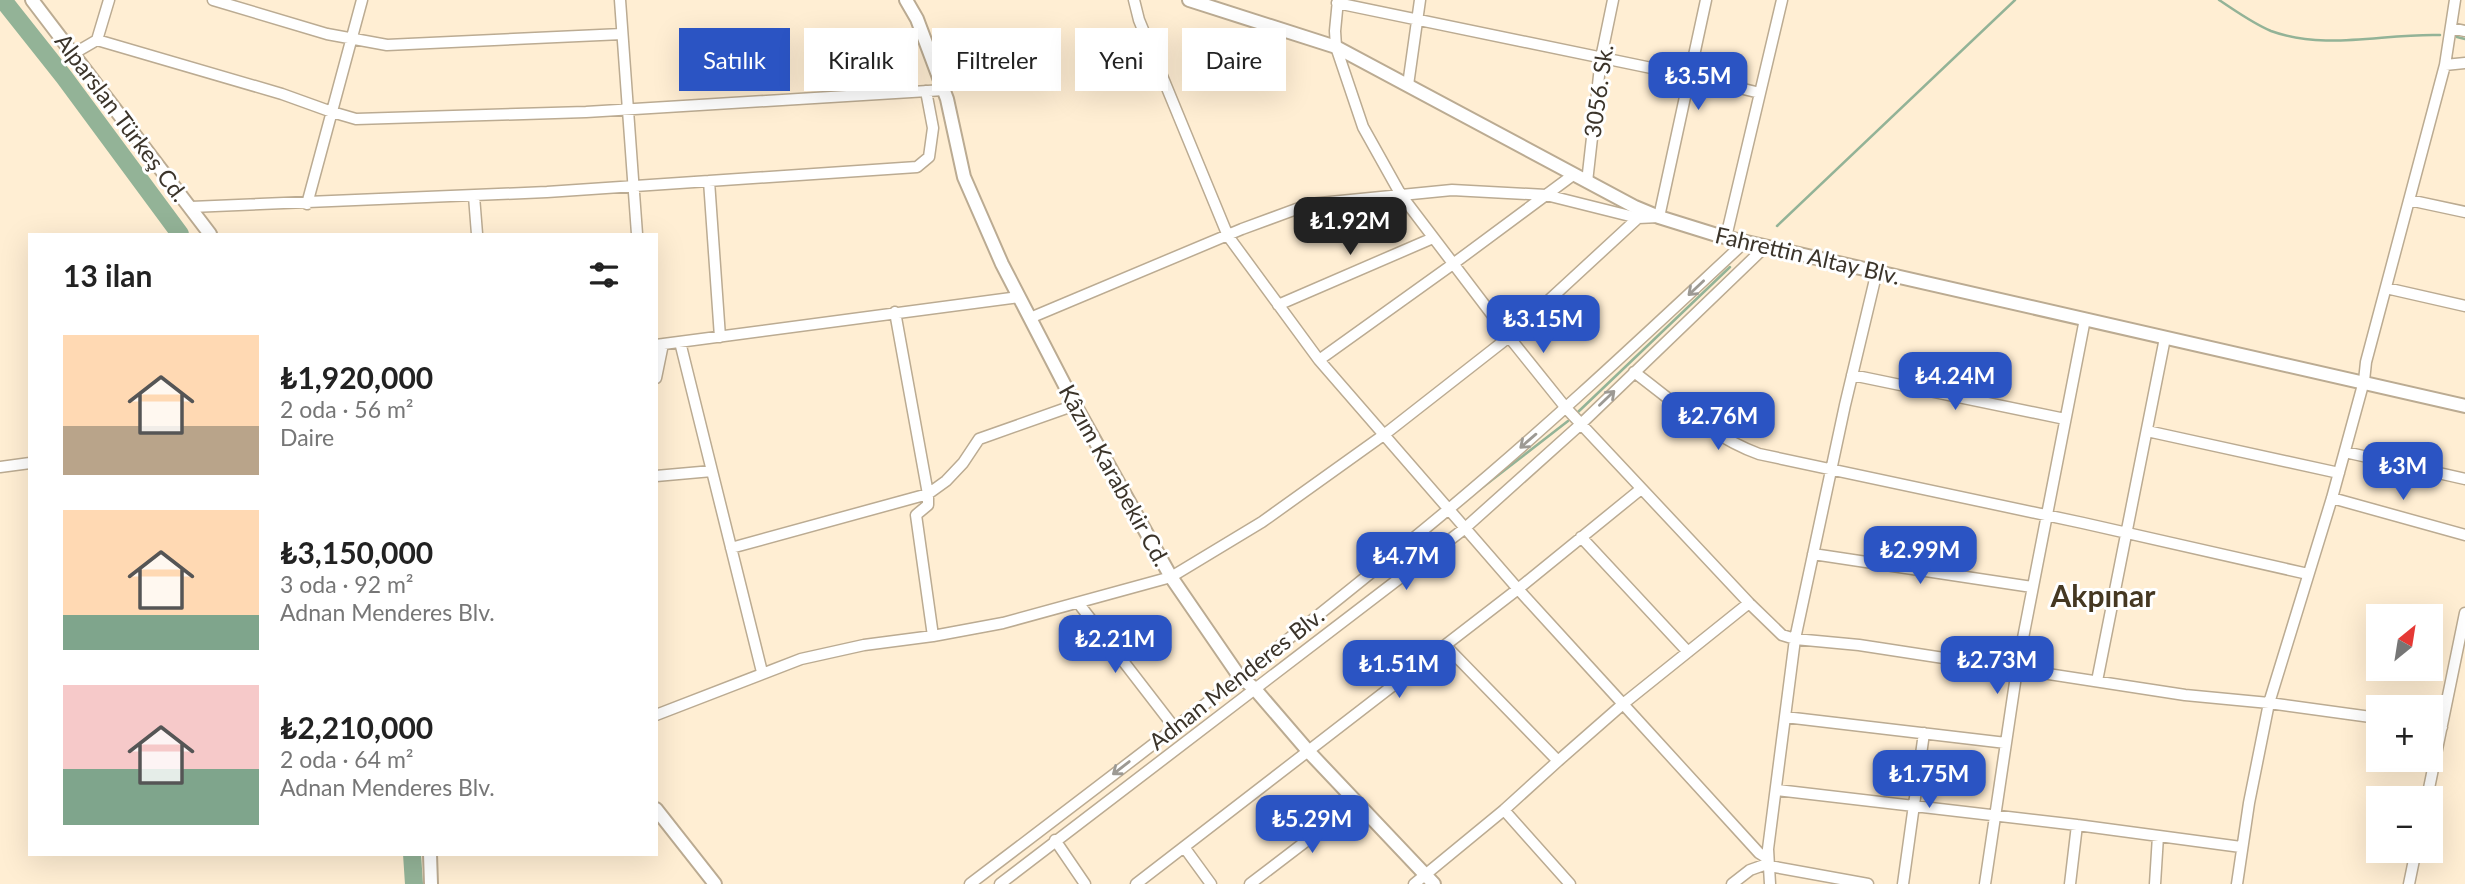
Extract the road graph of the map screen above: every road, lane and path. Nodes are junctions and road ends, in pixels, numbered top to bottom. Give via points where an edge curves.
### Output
1 (32, 0) edge
2 (109, 0) edge
3 (213, 0) edge
4 (362, 0) edge
5 (620, 0) edge
6 (906, 0) edge
7 (1134, 0) edge
8 (1189, 0) edge
9 (1420, 0) edge
10 (1613, 0) edge
11 (1706, 0) edge
12 (1782, 0) edge
13 (2455, 0) edge
14 (1338, 1) edge
15 (1417, 20) junction
16 (2451, 28) junction
17 (2465, 32) edge
18 (622, 34) junction
19 (351, 38) junction
20 (97, 40) junction
21 (1336, 47) junction
22 (74, 54) junction
23 (932, 58) edge
24 (1601, 58) junction
25 (2465, 63) edge
26 (2445, 65) junction
27 (1690, 76) junction
28 (1408, 85) junction
29 (926, 91) junction
30 (932, 91) edge
31 (944, 91) edge
32 (1760, 93) junction
33 (629, 109) junction
34 (332, 112) junction
35 (1573, 175) junction
36 (709, 181) junction
37 (1587, 182) junction
38 (635, 186) junction
39 (474, 195) junction
40 (1401, 195) junction
41 (1546, 195) junction
42 (2409, 200) junction
43 (307, 204) junction
44 (191, 207) junction
45 (2465, 212) edge
46 (1638, 218) junction
47 (1659, 218) junction
48 (209, 233) edge
49 (477, 233) edge
50 (637, 233) edge
51 (1227, 236) junction
52 (1726, 237) junction
53 (1433, 238) junction
54 (1746, 242) junction
55 (1766, 246) junction
56 (1453, 264) junction
57 (1877, 271) junction
58 (2386, 288) junction
59 (1019, 297) junction
60 (1278, 305) junction
61 (2465, 306) edge
62 (895, 312) junction
63 (1030, 318) junction
64 (2085, 319) junction
65 (720, 337) junction
66 (1509, 337) junction
67 (2165, 338) junction
68 (680, 342) junction
69 (659, 344) edge
70 (1319, 360) junction
71 (1634, 372) junction
72 (1852, 375) junction
73 (2364, 381) junction
74 (1075, 405) junction
75 (2465, 405) edge
76 (1566, 408) junction
77 (2065, 419) junction
78 (1580, 424) junction
79 (2147, 432) junction
80 (1385, 434) junction
81 (2344, 452) junction
82 (28, 463) edge
83 (0, 467) edge
84 (1831, 470) junction
85 (712, 471) junction
86 (2339, 473) junction
87 (658, 476) edge
88 (2465, 478) edge
89 (1641, 489) junction
90 (928, 494) junction
91 (2332, 498) junction
92 (1449, 509) junction
93 (2046, 514) junction
94 (1464, 528) junction
95 (2126, 533) junction
96 (2465, 535) edge
97 (1581, 537) junction
98 (730, 548) junction
99 (1813, 554) junction
100 (2308, 574) junction
101 (1171, 577) junction
102 (2032, 587) junction
103 (1518, 589) junction
104 (1749, 603) junction
105 (1079, 604) junction
106 (2465, 613) edge
107 (933, 636) junction
108 (1795, 639) junction
109 (1445, 645) junction
110 (1688, 652) junction
111 (2017, 669) junction
112 (762, 672) junction
113 (1240, 677) junction
114 (2097, 681) junction
115 (1254, 688) junction
116 (2269, 703) junction
117 (1623, 704) junction
118 (658, 714) edge
119 (2366, 716) edge
120 (1785, 717) junction
121 (2443, 722) edge
122 (1174, 727) junction
123 (1924, 733) junction
124 (2006, 743) junction
125 (1309, 752) junction
126 (1558, 761) junction
127 (1777, 790) junction
128 (1356, 803) junction
129 (1914, 806) junction
130 (1504, 810) junction
131 (658, 812) edge
132 (1995, 815) junction
133 (2077, 825) junction
134 (2158, 836) junction
135 (1055, 840) junction
136 (1184, 847) junction
137 (2241, 847) junction
138 (430, 856) edge
139 (1767, 862) junction
140 (2413, 863) edge
141 (1430, 879) edge
142 (431, 884) edge
143 (715, 884) edge
144 (970, 884) edge
145 (1000, 884) edge
146 (1085, 884) edge
147 (1136, 884) edge
148 (1211, 884) edge
149 (1250, 884) edge
150 (1413, 884) edge
151 (1570, 884) edge
152 (1732, 884) edge
153 (1770, 884) edge
154 (1868, 884) edge
155 (1903, 884) edge
156 (1985, 884) edge
157 (2070, 884) edge
158 (2155, 884) edge
159 (2237, 884) edge
160 (2409, 884) edge

1 - 22 street, Alparslan Türkeş Cd.
2 - 20 street
3 - 19 street
4 - 19 street
5 - 18 street
6 - 23 street, Kâzım Karabekir Cd.
7 - 51 street
8 - 21 street, Fahrettin Altay Blv.
9 - 15 street
10 - 24 street, 3056. Sk.
11 - 27 street
12 - 32 street
13 - 16 street
14 - 15 street
14 - 21 street
15 - 24 street
15 - 28 street
16 - 17 street
16 - 26 street
18 - 19 street via 387,45
18 - 33 street
19 - 34 street
20 - 22 street
20 - 34 street
21 - 28 street, Fahrettin Altay Blv.
21 - 40 street via 1363,127
22 - 44 street, Alparslan Türkeş Cd.
24 - 27 street
24 - 37 street, 3056. Sk.
25 - 26 street
26 - 42 street
27 - 32 street
27 - 47 street
28 - 35 street, Fahrettin Altay Blv.
29 - 30 street
29 - 33 street
29 - 36 street via 933,128 929,156 917,167
31 - 59 street, Kâzım Karabekir Cd. via 964,177
32 - 52 street
33 - 34 street via 356,118
33 - 38 street
34 - 43 street
35 - 37 street, Fahrettin Altay Blv.
35 - 41 street
36 - 38 street
36 - 65 street
37 - 47 street, Fahrettin Altay Blv.
38 - 39 street
38 - 50 street
39 - 43 street
39 - 49 street
40 - 41 street via 1452,190
40 - 51 street via 1310,204
40 - 53 street
41 - 46 street
41 - 56 street
42 - 45 street
42 - 58 street
43 - 44 street
44 - 48 street, Alparslan Türkeş Cd.
46 - 47 street
46 - 66 street
47 - 52 street, Fahrettin Altay Blv.
51 - 60 street
51 - 63 street
52 - 54 street, Fahrettin Altay Blv.
53 - 56 street
53 - 60 street
54 - 55 street, Fahrettin Altay Blv.
54 -> 76 street, Adnan Menderes Blv.
55 - 57 street, Fahrettin Altay Blv.
55 - 71 street, Adnan Menderes Blv.
56 - 66 street
56 - 70 street
57 - 64 street, Fahrettin Altay Blv.
57 - 72 street
58 - 61 street
58 - 73 street
59 - 62 street
59 - 63 street, Kâzım Karabekir Cd.
60 - 70 street
62 - 65 street
62 - 90 street
63 - 74 street, Kâzım Karabekir Cd.
64 - 67 street, Fahrettin Altay Blv.
64 - 77 street
65 - 68 street
66 - 76 street
66 - 80 street
67 - 73 street, Fahrettin Altay Blv.
67 - 79 street
68 - 69 street
68 - 85 street
70 - 80 street
78 -> 71 street, Adnan Menderes Blv.
71 - 84 street via 1732,443 1759,454
72 - 77 street
72 - 84 street
73 - 75 street, Fahrettin Altay Blv.
73 - 81 street
74 - 90 street via 979,439 963,463
74 - 101 street, Kâzım Karabekir Cd.
76 - 78 street
76 -> 92 street, Adnan Menderes Blv.
77 - 93 street
78 - 89 street
78 - 94 street, Adnan Menderes Blv.
79 - 86 street
79 - 95 street
80 - 92 street
80 - 101 street via 1262,523
81 - 86 street
81 - 88 street
82 - 83 street
84 - 93 street
84 - 99 street
85 - 87 street
85 - 98 street
86 - 91 street
89 - 97 street
89 - 104 street
90 - 98 street
90 - 107 street via 928,505 916,515
91 - 96 street
91 - 100 street
92 - 94 street
92 - 113 street, Adnan Menderes Blv.
93 - 95 street
93 - 102 street
94 - 103 street
94 - 115 street, Adnan Menderes Blv.
95 - 100 street
95 - 114 street
97 - 103 street
97 - 110 street
98 - 112 street
99 - 102 street
99 - 108 street
100 - 116 street
101 - 105 street
101 - 113 street, Kâzım Karabekir Cd.
102 - 111 street
103 - 109 street
103 - 117 street
104 - 108 street via 1778,632
104 - 110 street
105 - 107 street
105 - 122 street
106 - 121 street
107 - 112 street via 832,651
108 - 111 street
108 - 120 street
109 - 125 street
109 - 126 street
110 - 117 street
111 - 114 street
111 - 124 street
112 - 118 street
113 - 115 street, Kâzım Karabekir Cd.
113 - 122 street, Adnan Menderes Blv.
114 - 116 street
115 - 125 street, Kâzım Karabekir Cd.
115 - 135 street, Adnan Menderes Blv.
116 - 119 street
116 - 137 street
117 - 126 street
117 - 139 street
120 - 123 street
120 - 127 street
122 -> 144 street, Adnan Menderes Blv.
123 - 124 street
123 - 129 street
124 - 132 street
125 - 128 street, Kâzım Karabekir Cd.
125 - 136 street
126 - 130 street
127 - 129 street
127 - 139 street
128 - 141 street, Kâzım Karabekir Cd.
128 - 149 street
129 - 132 street
129 - 155 street
130 - 141 street
130 - 151 street
131 - 143 street
132 - 133 street
132 - 156 street
133 - 134 street
133 - 157 street
134 - 137 street
134 - 158 street
135 - 145 street, Adnan Menderes Blv.
135 - 146 street
136 - 147 street
136 - 148 street
137 - 159 street
138 - 142 street
139 - 152 street
139 - 153 street
139 - 154 street
140 - 160 street
141 - 150 street

